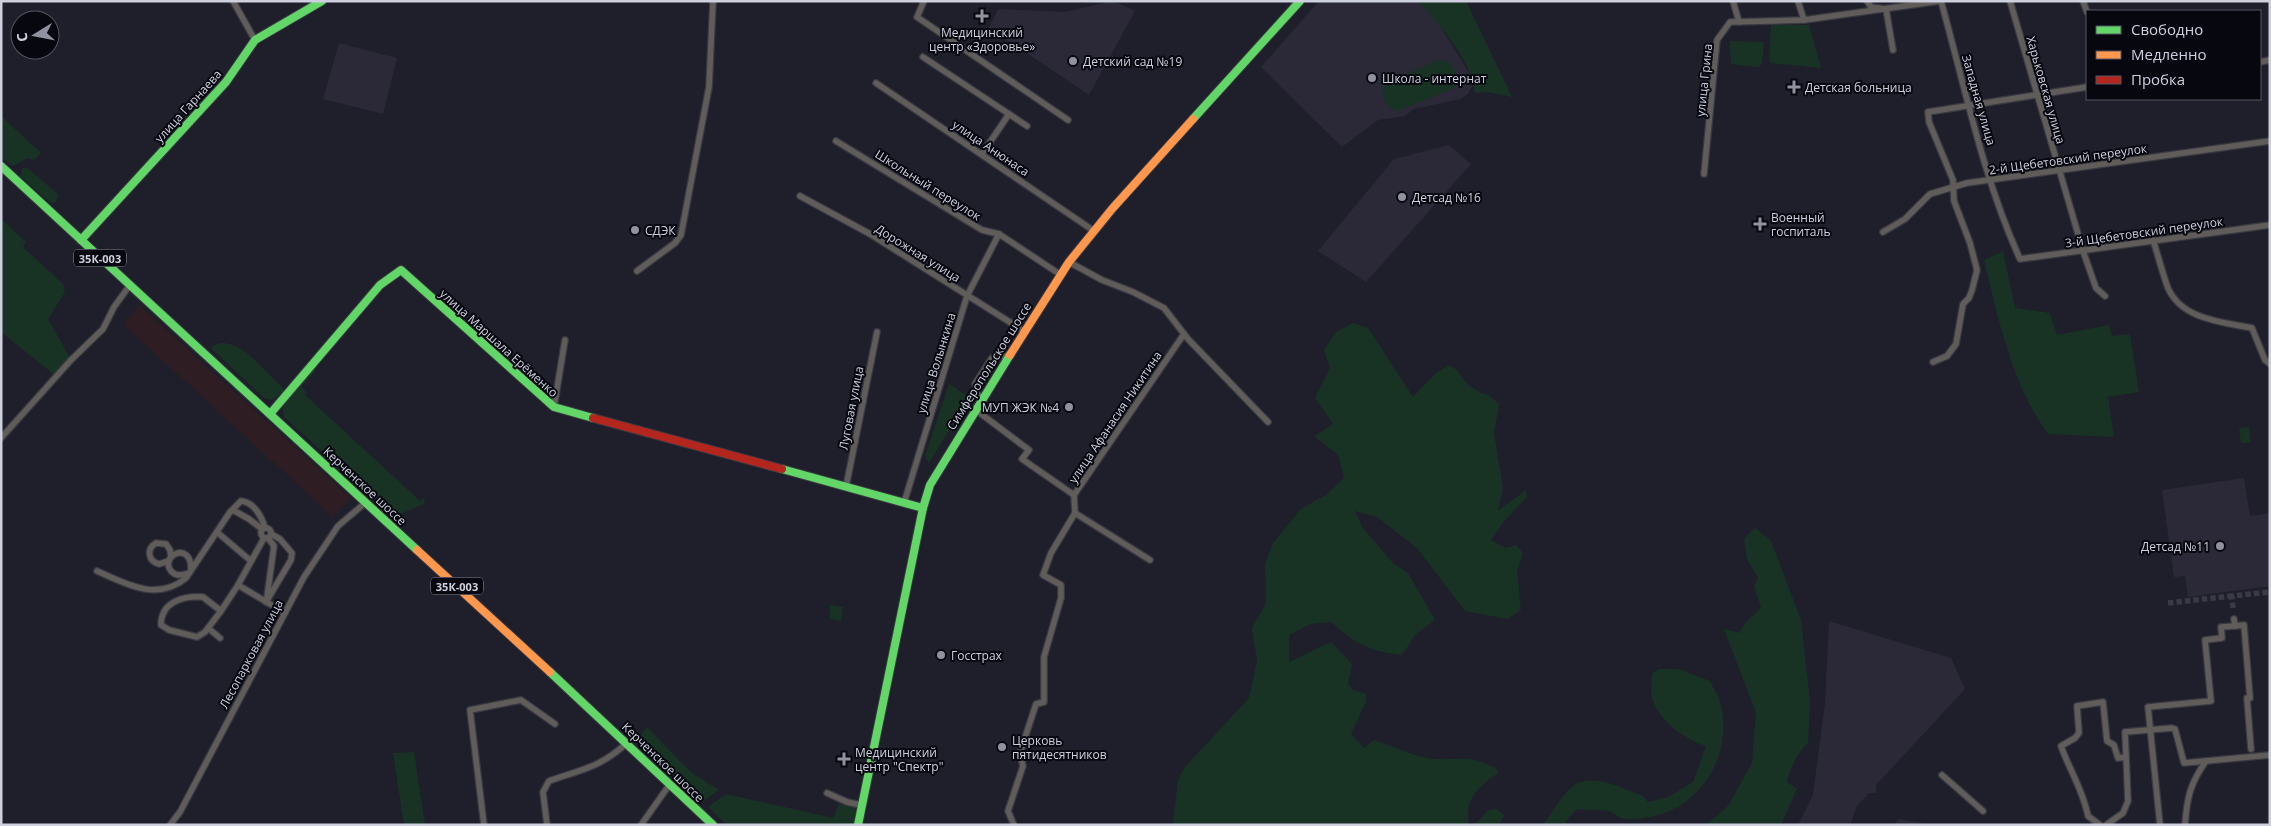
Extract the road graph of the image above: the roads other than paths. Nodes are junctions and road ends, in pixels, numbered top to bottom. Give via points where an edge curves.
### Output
1 (233, 1) edge
2 (322, 1) edge
3 (713, 1) edge
4 (924, 1) edge
5 (1300, 1) edge
6 (1733, 1) edge
7 (1798, 1) edge
8 (1867, 1) edge
9 (1940, 1) edge
10 (2010, 1) edge
11 (1886, 9) junction
12 (1804, 20) junction
13 (1739, 22) junction
14 (255, 40) junction
15 (1893, 50) dead end
16 (923, 57) dead end
17 (876, 83) dead end
18 (2086, 87) edge
19 (2037, 94) junction
20 (1970, 105) junction
21 (1009, 114) junction
22 (1068, 120) dead end
23 (1027, 126) dead end
24 (836, 141) dead end
25 (2270, 141) edge
26 (982, 154) junction
27 (1, 166) edge
28 (2059, 170) junction
29 (1704, 174) dead end
30 (1991, 180) junction
31 (1952, 188) junction
32 (800, 196) dead end
33 (2270, 225) edge
34 (1094, 230) junction
35 (1883, 232) dead end
36 (999, 234) junction
37 (81, 240) junction
38 (2153, 240) junction
39 (2083, 251) junction
40 (2020, 259) joint
41 (1069, 262) junction
42 (637, 271) dead end
43 (1060, 274) junction
44 (130, 284) junction
45 (967, 296) junction
46 (2105, 296) dead end
47 (1024, 330) junction
48 (877, 332) dead end
49 (1184, 334) junction
50 (565, 340) dead end
51 (1009, 355) junction
52 (1933, 362) dead end
53 (2270, 364) edge
54 (983, 398) junction
55 (554, 407) junction
56 (976, 410) junction
57 (270, 414) junction
58 (1268, 422) dead end
59 (1, 438) edge
60 (846, 487) junction
61 (1074, 495) junction
62 (365, 503) junction
63 (904, 503) junction
64 (923, 508) junction
65 (233, 510) junction
66 (1075, 513) junction
67 (263, 528) junction
68 (218, 533) junction
69 (268, 536) junction
70 (1150, 560) dead end
71 (251, 561) junction
72 (97, 571) dead end
73 (190, 571) junction
74 (238, 585) junction
75 (266, 602) junction
76 (221, 611) junction
77 (285, 613) junction
78 (208, 628) junction
79 (220, 638) dead end
80 (555, 724) dead end
81 (2150, 730) junction
82 (627, 743) junction
83 (2250, 749) dead end
84 (2270, 755) edge
85 (2126, 757) junction
86 (2206, 761) junction
87 (1942, 775) dead end
88 (670, 784) junction
89 (827, 793) dead end
90 (861, 805) junction
91 (1983, 811) dead end
92 (170, 825) edge
93 (484, 825) edge
94 (547, 825) edge
95 (641, 825) edge
96 (713, 825) edge
97 (858, 825) edge
98 (1014, 825) edge
99 (2100, 825) edge
100 (2106, 825) edge
101 (2160, 825) edge
102 (2185, 825) edge

1 - 14 street
2 - 14 main road, улица Гарнаева
3 - 42 street via 709,87 681,235
4 - 22 street via 917,17
5 - 34 main road, Симферопольское шоссе
6 - 13 street
7 - 12 street
8 - 11 street via 1870,7
9 - 11 street
9 - 20 street, Западная улица
10 - 19 street, Харьковская улица
11 - 12 street
11 - 15 street
12 - 13 street
13 - 29 street, улица Грина via 1730,22 1717,40
14 - 37 main road, улица Гарнаева via 226,82
16 - 21 street
17 - 26 street, улица Анюнаса
18 - 19 street
19 - 20 street
19 - 28 street, Харьковская улица
20 - 30 street, Западная улица
20 - 31 street via 1928,112 1928,122 1953,180
21 - 23 street
21 - 26 street
24 - 36 street, Школьный переулок via 982,230
25 - 28 street, 2-й Щебетовский переулок
26 - 34 street, улица Анюнаса
27 - 37 main road, Керченское шоссе / 35К-003
28 - 30 street, 2-й Щебетовский переулок
28 - 39 street, Харьковская улица
30 - 31 street, 2-й Щебетовский переулок
30 - 40 street, Западная улица
31 - 35 street, 2-й Щебетовский переулок via 1930,194 1905,219
31 - 52 street via 1977,270 1969,298 1963,304 1956,344 1947,356
32 - 45 street, Дорожная улица via 870,234
33 - 38 street, 3-й Щебетовский переулок
34 - 41 main road, Симферопольское шоссе
36 - 43 street, Школьный переулок
36 - 45 street, улица Волынкина
37 - 44 main road, Керченское шоссе / 35К-003
38 - 39 street, 3-й Щебетовский переулок
38 - 53 street via 2169,289 2184,309 2210,320 2252,328 2265,360
39 - 40 street, 3-й Щебетовский переулок
39 - 46 street, Харьковская улица via 2096,288
41 - 43 main road, Симферопольское шоссе
41 - 49 street via 1164,308
43 - 47 main road, Симферопольское шоссе
44 - 57 main road, Керченское шоссе / 35К-003
44 - 59 street via 103,329
45 - 47 street, Дорожная улица
45 - 63 street, улица Волынкина
47 - 51 main road, Симферопольское шоссе
48 - 60 street, Луговая улица
49 - 58 street
49 - 61 street, улица Афанасия Никитина
50 - 55 street
51 - 54 main road, Симферопольское шоссе
51 - 54 street via 992,358 975,384 977,394
54 - 56 main road, Симферопольское шоссе
55 - 57 main road, улица Маршала Ерёменко via 401,270 380,284
55 - 60 main road, улица Маршала Ерёменко
56 - 61 street via 1029,450 1022,459
56 - 64 main road, Симферопольское шоссе via 944,459 930,485
57 - 62 main road, Керченское шоссе / 35К-003
60 - 63 main road, улица Маршала Ерёменко
61 - 66 street, улица Афанасия Никитина
62 - 77 street, Лесопарковая улица via 338,526 304,577
62 - 82 main road, Керченское шоссе / 35К-003
63 - 64 main road, улица Маршала Ерёменко
64 - 90 main road, Симферопольское шоссе
65 - 67 street
65 - 67 street via 242,501 246,502 262,516
65 - 68 street
66 - 70 street
66 - 98 street via 1051,554 1043,575 1061,585 1061,598 1044,657 1044,702 1036,704 1020,753 1023,766 1008,811
67 - 69 street via 261,534
68 - 71 street
68 - 73 street
69 - 71 street
69 - 75 street via 274,546
69 - 75 street via 280,539 292,553
71 - 74 street
72 - 73 street via 130,586 151,591 181,582
73 - 73 street via 174,574 169,568 170,559 177,553 184,554 190,559
74 - 75 street
74 - 76 street
75 - 77 street
76 - 78 street
76 - 78 street via 203,597 182,598 169,606 161,618 161,625 189,637 197,637
77 - 92 street, Лесопарковая улица via 180,812
78 - 79 street
80 - 93 street via 521,700 470,710
81 - 83 street via 2148,708 2211,701 2205,640 2222,638 2221,627 2235,623 2244,625
81 - 85 street via 2125,732
81 - 86 street via 2175,730 2184,763
81 - 101 street
82 - 88 main road, Керченское шоссе / 35К-003
82 - 94 street via 596,766 549,782 543,792
84 - 86 street
85 - 99 street via 2118,758 2114,745 2107,741 2103,702 2077,706 2079,733 2062,746 2084,796 2088,816
85 - 100 street via 2128,801 2123,813
86 - 102 street via 2187,797
87 - 91 street
88 - 95 street
88 - 96 main road, Керченское шоссе / 35К-003
89 - 90 street
90 - 97 main road, Симферопольское шоссе

